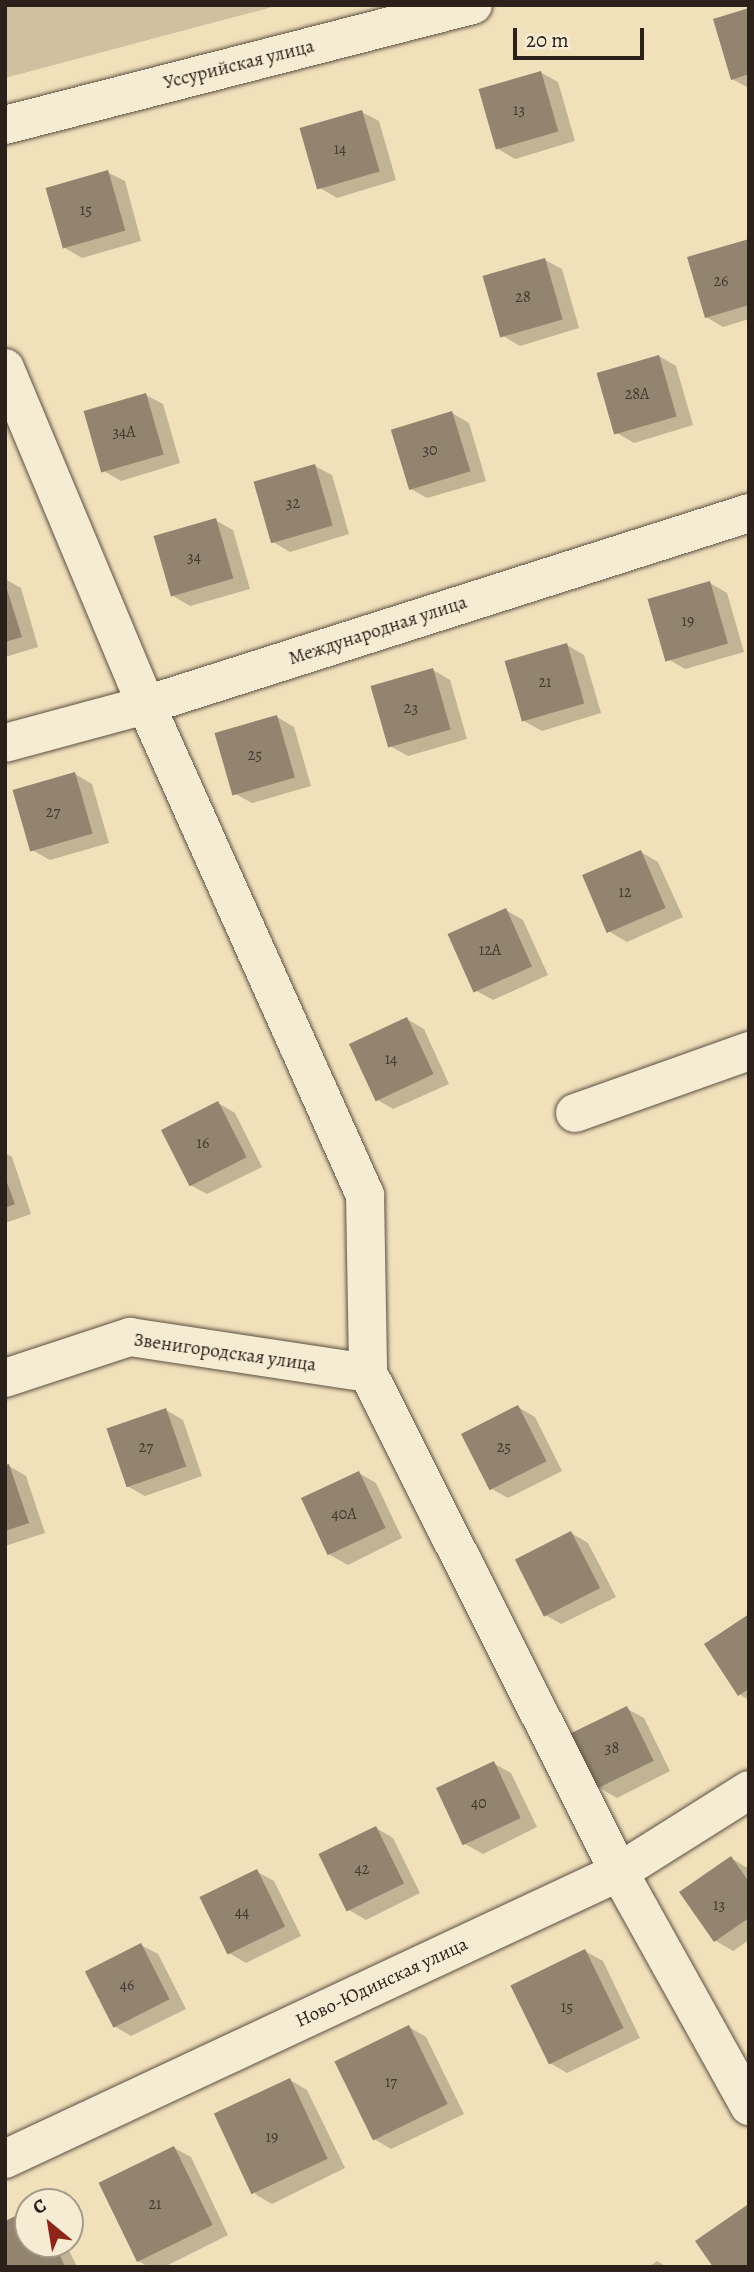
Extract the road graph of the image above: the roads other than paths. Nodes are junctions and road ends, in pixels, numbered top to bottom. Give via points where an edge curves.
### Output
1 (472, 5) edge
2 (5, 125) edge
3 (5, 368) edge
4 (749, 513) edge
5 (146, 705) junction
6 (5, 743) edge
7 (749, 1051) edge
8 (575, 1113) dead end
9 (368, 1373) junction
10 (5, 1378) edge
11 (749, 1790) edge
12 (619, 1872) junction
13 (749, 2106) edge
14 (5, 2159) edge

1 - 2 street, Уссурийская улица
3 - 5 street
4 - 5 street, Международная улица
5 - 6 street, Международная улица
5 - 9 street via 365,1195
7 - 8 street
9 - 10 street, Звенигородская улица via 130,1337
9 - 12 street
11 - 12 street, Ново-Юдинская улица
12 - 13 street
12 - 14 street, Ново-Юдинская улица

